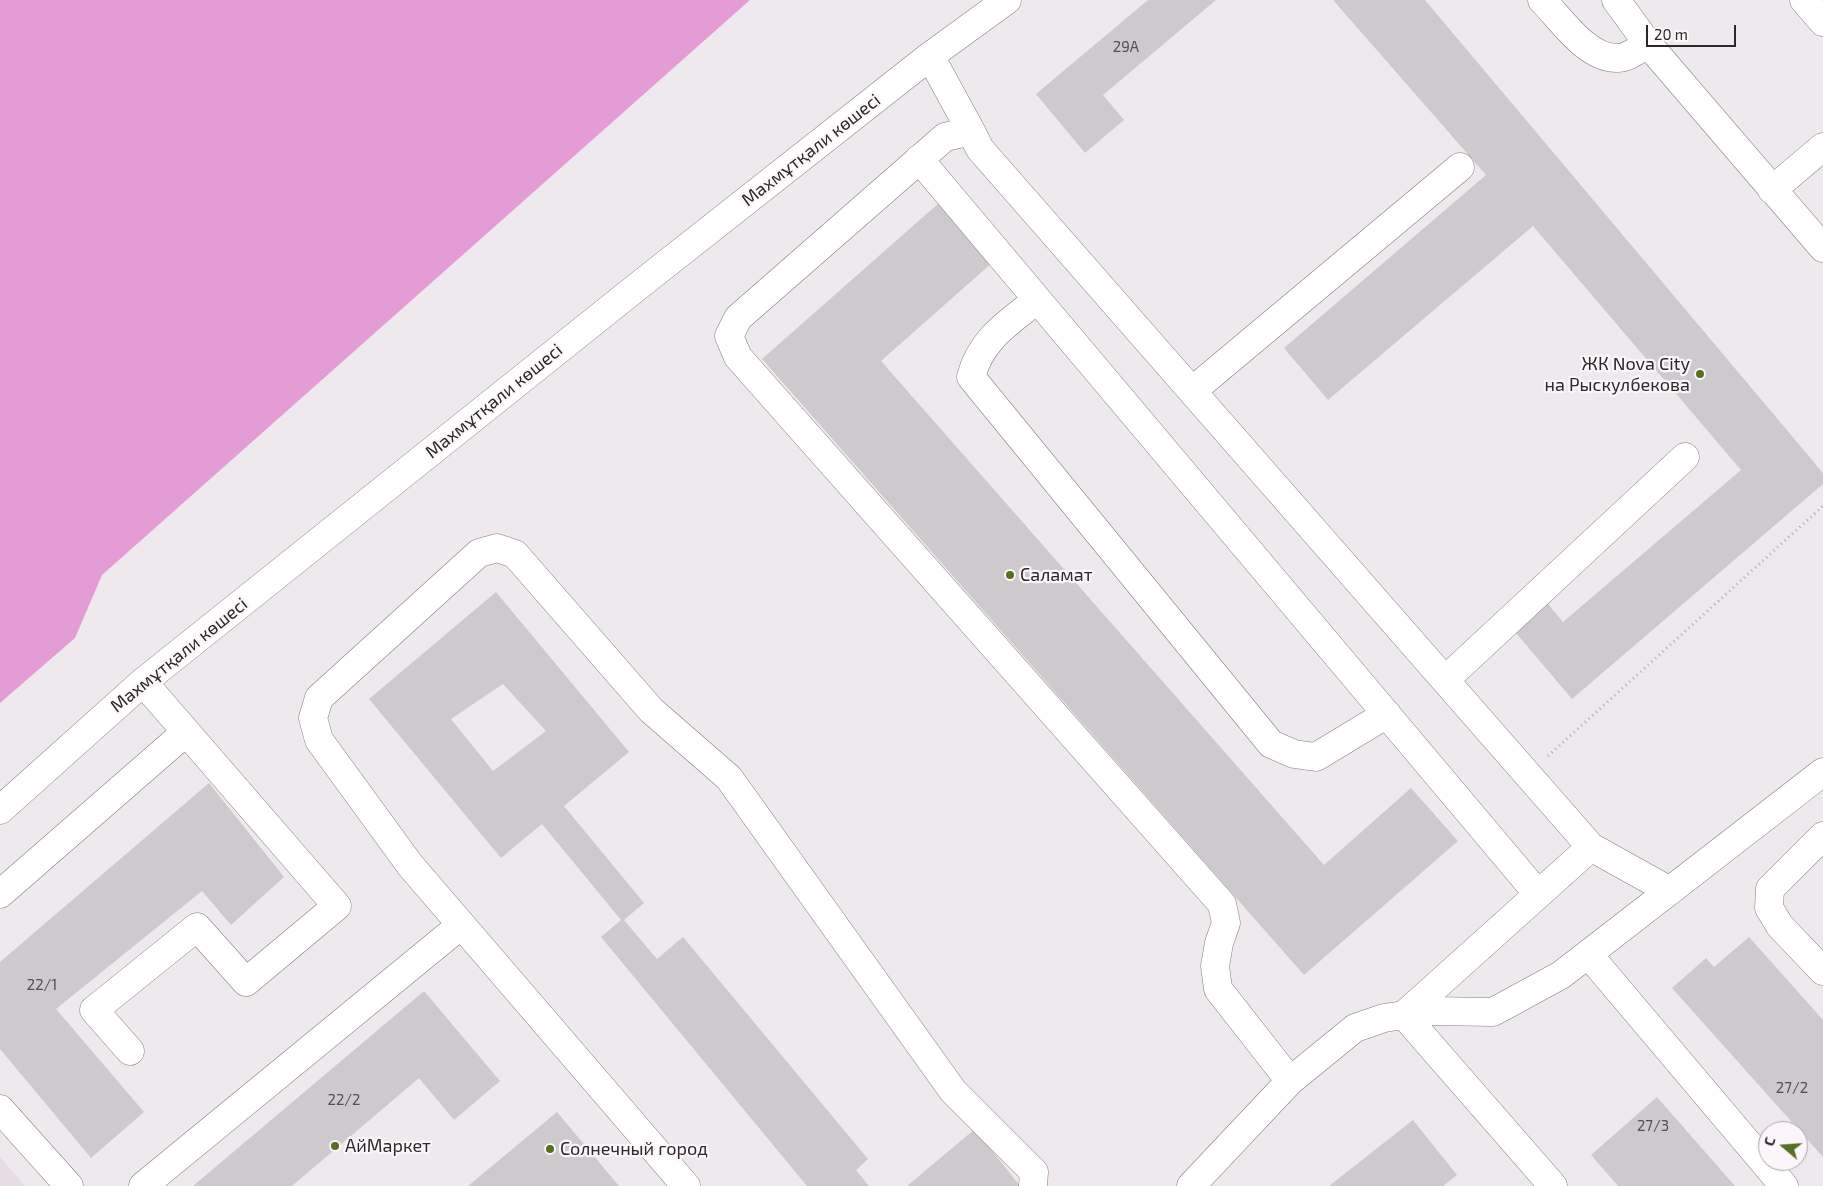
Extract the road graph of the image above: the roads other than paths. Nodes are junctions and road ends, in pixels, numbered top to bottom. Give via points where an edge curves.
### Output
1 (1007, 0) edge
2 (1542, 0) edge
3 (1616, 0) edge
4 (1804, 0) edge
5 (1823, 22) edge
6 (1648, 44) junction
7 (930, 56) junction
8 (971, 131) junction
9 (1823, 147) edge
10 (919, 159) junction
11 (1460, 167) dead end
12 (1772, 190) junction
13 (1823, 248) edge
14 (1037, 300) junction
15 (1192, 391) junction
16 (1685, 457) dead end
17 (1445, 680) junction
18 (143, 682) junction
19 (1387, 714) junction
20 (186, 732) junction
21 (1823, 772) edge
22 (0, 810) edge
23 (1823, 836) edge
24 (1591, 846) junction
25 (1670, 891) junction
26 (0, 894) edge
27 (1538, 894) junction
28 (461, 924) junction
29 (1588, 954) junction
30 (1823, 971) edge
31 (1404, 1015) junction
32 (130, 1051) dead end
33 (1290, 1081) junction
34 (0, 1108) edge
35 (69, 1186) edge
36 (143, 1186) edge
37 (686, 1186) edge
38 (1033, 1186) edge
39 (1191, 1186) edge
40 (1553, 1186) edge
41 (1784, 1186) edge

1 - 7 street, Махмұтқали көшесі
2 - 6 street via 1588,48 1604,55 1618,58
3 - 6 street
4 - 5 street
6 - 12 street
7 - 8 street
7 - 18 street, Махмұтқали көшесі
8 - 10 street via 945,137
8 - 15 street via 980,149
9 - 12 street
10 - 14 street
10 - 33 street via 738,318 730,336 738,358 1222,904 1226,923 1215,966 1218,989
11 - 15 street
12 - 13 street
14 - 19 street
14 - 19 street via 990,337 975,362 971,377 1271,744 1294,754 1316,757
15 - 17 street
16 - 17 street
17 - 24 street
18 - 20 street
18 - 22 street, Махмұтқали көшесі
19 - 27 street
20 - 26 street
20 - 32 street via 337,906 246,982 197,927 94,1010
21 - 25 street
23 - 30 street via 1770,889 1769,908 1780,926
24 - 25 street
24 - 27 street
25 - 29 street
27 - 31 street
28 - 36 street
28 - 37 street
28 - 38 street via 410,864 320,740 313,718 319,698 479,553 497,548 514,554 651,710 729,778 953,1091 1034,1172
29 - 31 street via 1561,974 1493,1012 1431,1011
29 - 41 street
31 - 33 street via 1355,1028
31 - 40 street
33 - 39 street
34 - 35 street

